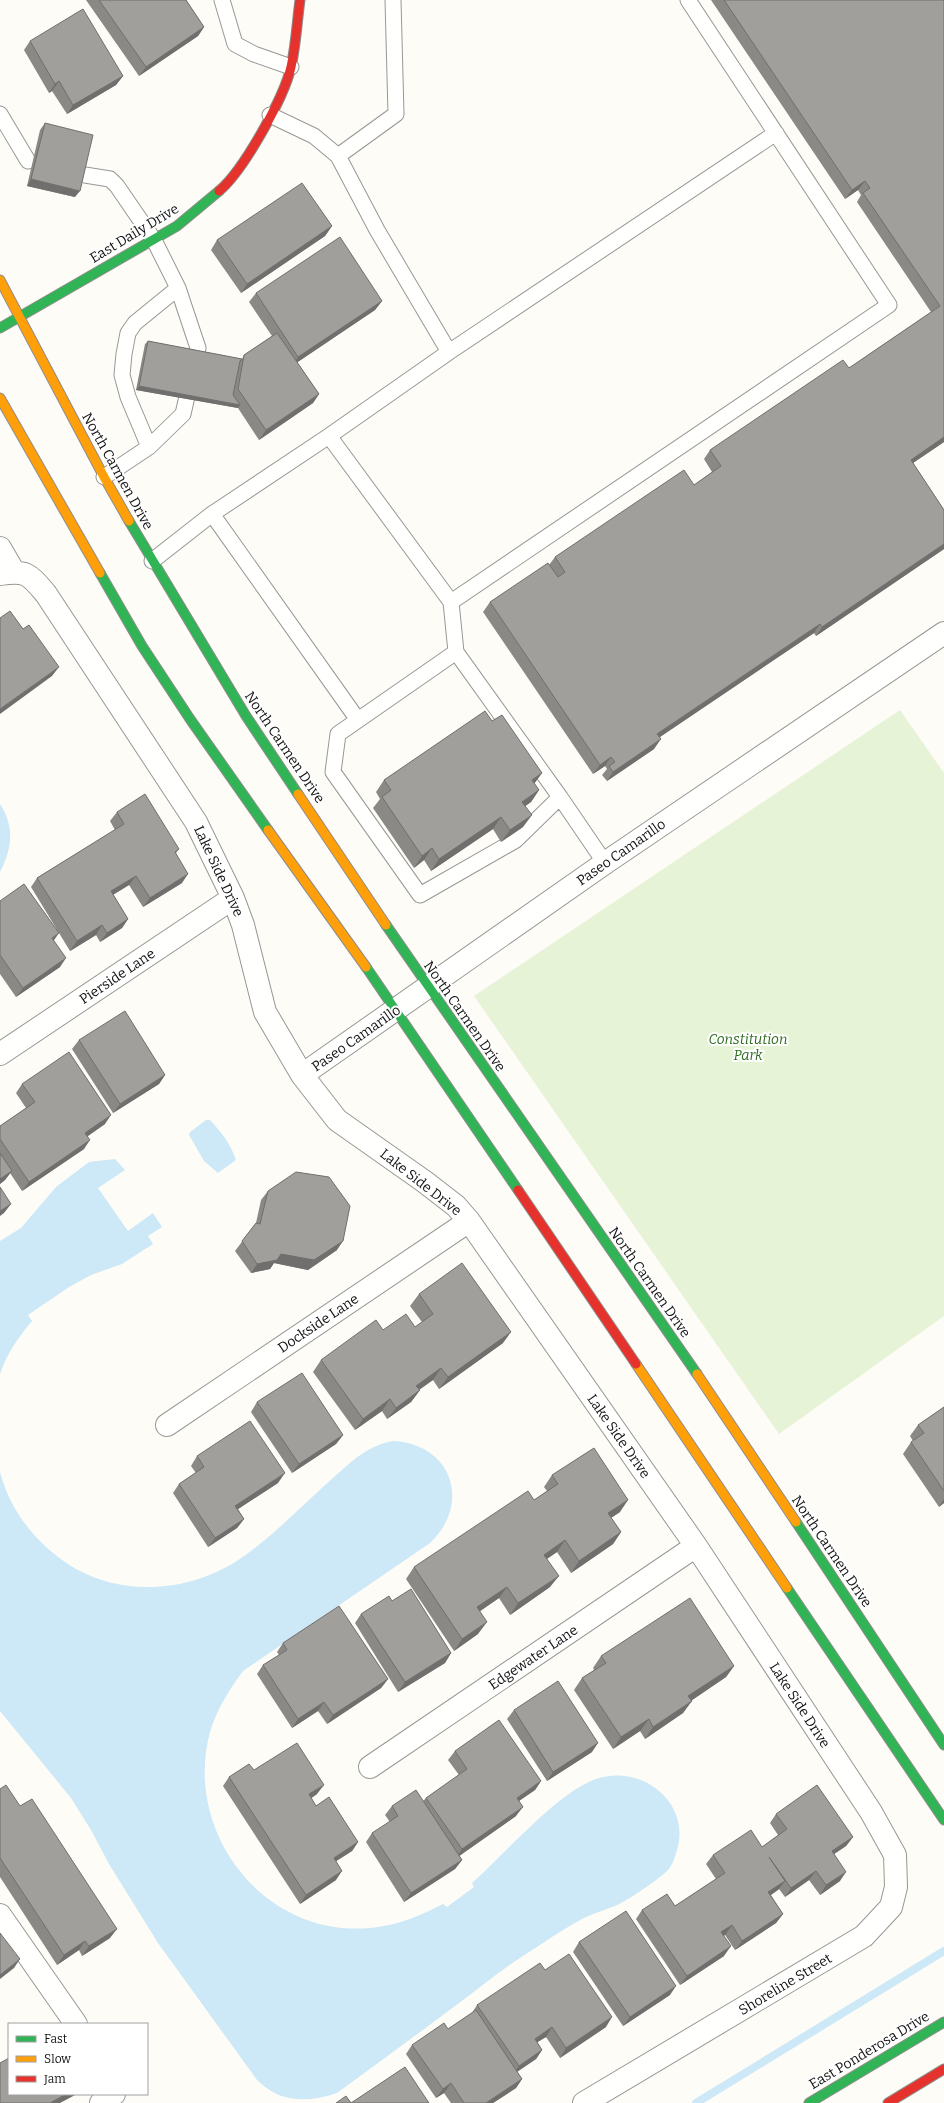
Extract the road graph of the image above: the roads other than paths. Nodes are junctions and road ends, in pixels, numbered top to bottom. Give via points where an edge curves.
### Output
1 (222, 0) edge
2 (300, 0) edge
3 (392, 0) edge
4 (688, 0) edge
5 (291, 67) junction
6 (0, 114) edge
7 (270, 115) junction
8 (776, 133) junction
9 (338, 156) junction
10 (28, 161) dead end
11 (85, 174) edge
12 (154, 240) junction
13 (0, 280) edge
14 (178, 288) junction
15 (20, 316) junction
16 (0, 328) edge
17 (449, 352) junction
18 (0, 398) edge
19 (329, 436) junction
20 (149, 447) junction
21 (104, 477) junction
22 (212, 514) junction
23 (0, 548) edge
24 (152, 561) junction
25 (7, 573) edge
26 (451, 602) junction
27 (944, 633) edge
28 (456, 652) junction
29 (358, 720) junction
30 (560, 797) junction
31 (605, 863) junction
32 (233, 898) junction
33 (428, 988) junction
34 (396, 1010) junction
35 (0, 1054) edge
36 (302, 1075) junction
37 (469, 1221) junction
38 (167, 1425) dead end
39 (696, 1546) junction
40 (944, 1745) edge
41 (370, 1767) dead end
42 (871, 1812) joint
43 (944, 1820) edge
44 (0, 1916) edge
45 (944, 2022) edge
46 (75, 2023) edge
47 (944, 2069) edge
48 (113, 2095) edge
49 (101, 2103) edge
50 (584, 2103) edge
51 (809, 2103) edge
52 (888, 2103) edge

1 - 5 lane via 235,44 254,54
2 - 5 main road, East Daily Drive
3 - 9 lane via 396,114
4 - 8 lane
5 - 7 main road, East Daily Drive via 282,94
6 - 10 lane
7 - 9 lane via 314,136
7 - 12 main road, East Daily Drive via 246,158 226,185 177,226
8 - 17 lane
8 - 26 lane via 889,305
9 - 17 lane via 377,230
11 - 12 lane via 110,179
12 - 14 lane
12 - 15 main road, East Daily Drive
13 - 15 main road, North Carmen Drive
14 - 20 lane via 198,348 183,414
14 - 20 lane via 135,323 128,333 124,354 122,375 128,397
15 - 16 main road, East Daily Drive
15 - 21 main road, North Carmen Drive
17 - 19 lane
18 - 34 main road via 146,652 190,719
19 - 22 lane
19 - 26 lane
20 - 21 lane
21 - 24 main road, North Carmen Drive
22 - 24 lane
22 - 29 lane
23 - 25 street
24 - 33 main road, North Carmen Drive via 246,716
25 - 32 street, Lake Side Drive via 23,572 46,594 196,822
26 - 28 lane
27 - 31 street, Paseo Camarillo
28 - 29 lane
28 - 30 lane
29 - 30 lane via 338,734 333,772 420,895 516,840
30 - 31 lane
31 - 33 street, Paseo Camarillo
32 - 35 street, Pierside Lane
32 - 36 street, Lake Side Drive via 243,925 265,1012
33 - 34 street, Paseo Camarillo
33 - 40 main road, North Carmen Drive via 716,1402
34 - 36 street, Paseo Camarillo
34 - 43 main road
36 - 37 street, Lake Side Drive via 337,1120 425,1182 456,1206
37 - 38 street, Dockside Lane
37 - 39 street, Lake Side Drive
39 - 41 street, Edgewater Lane
39 - 42 street, Lake Side Drive
42 - 50 street, Shoreline Street via 895,1856 896,1887 891,1907 864,1936
44 - 46 street
45 - 51 main road, East Ponderosa Drive
47 - 52 main road
48 - 49 street

